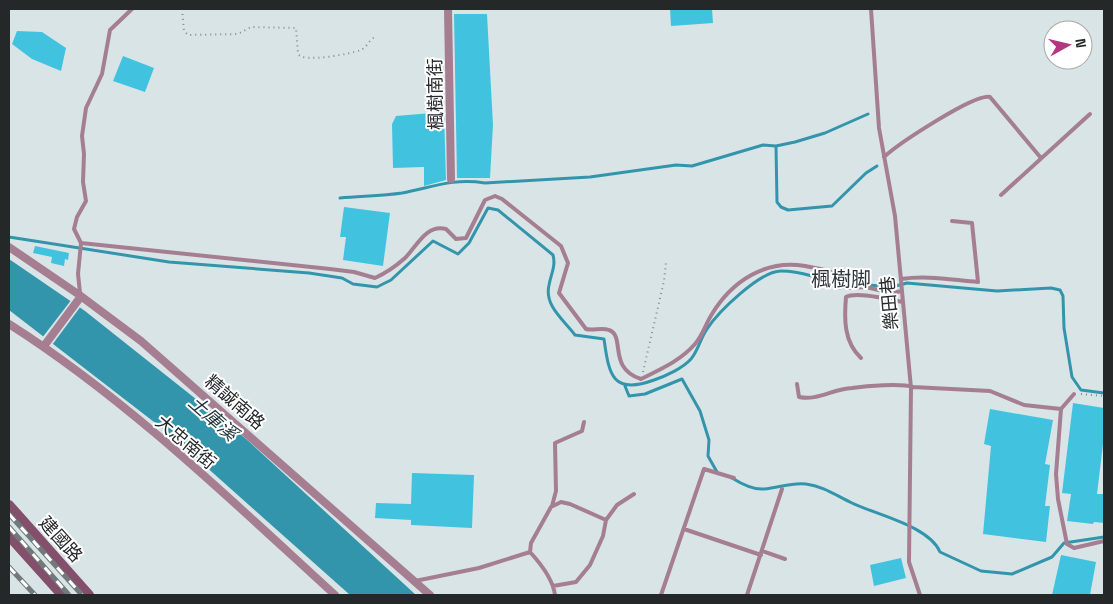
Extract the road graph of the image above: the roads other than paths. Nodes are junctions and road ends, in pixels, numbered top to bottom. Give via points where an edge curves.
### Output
1 (132, 9) edge
2 (448, 9) edge
3 (870, 9) edge
4 (1090, 114) dead end
5 (884, 157) junction
6 (1042, 158) junction
7 (451, 179) dead end
8 (1001, 195) dead end
9 (952, 221) dead end
10 (82, 243) junction
11 (9, 247) edge
12 (901, 279) junction
13 (902, 292) junction
14 (80, 298) junction
15 (903, 302) junction
16 (9, 324) edge
17 (44, 346) junction
18 (861, 358) dead end
19 (797, 384) dead end
20 (910, 386) junction
21 (1074, 394) road end
22 (1061, 409) junction
23 (584, 422) dead end
24 (734, 478) dead end
25 (782, 489) dead end
26 (634, 494) dead end
27 (9, 505) edge
28 (551, 507) junction
29 (606, 520) junction
30 (684, 529) junction
31 (9, 536) edge
32 (1104, 541) edge
33 (530, 552) junction
34 (761, 553) junction
35 (785, 559) dead end
36 (415, 581) junction
37 (553, 586) junction
38 (62, 595) edge
39 (89, 595) edge
40 (336, 595) edge
41 (430, 595) edge
42 (555, 595) edge
43 (661, 595) edge
44 (747, 595) edge
45 (920, 595) edge

1 - 10 lane via 110,30 102,74 86,108 82,136 86,202 74,229
2 - 7 street, 楓樹南街
3 - 5 lane, 樂田巷
4 - 6 lane
5 - 6 lane via 896,146 972,100 986,96
5 - 12 lane, 樂田巷 via 895,216
6 - 8 lane
9 - 12 lane via 972,223 978,282 924,276
10 - 13 lane via 330,269 375,278 400,262 422,238 436,229 446,229 456,239 466,238 485,200 495,196 561,246 568,263 559,288 563,301 586,329 613,332 621,365 631,376 641,379 686,354 728,294 756,271 767,267 786,264 826,269 835,273 846,288
10 - 14 lane
11 - 14 street, 精誠南路
12 - 13 lane, 樂田巷
13 - 15 lane, 樂田巷
14 - 17 street
14 - 36 street, 精誠南路 via 141,341
15 - 18 lane via 857,295 846,297 844,312 848,341
15 - 20 lane, 樂田巷
16 - 17 street, 大忠南街
17 - 40 street, 大忠南街 via 184,459
19 - 20 lane via 799,397 809,399 851,388
20 - 22 lane via 990,390 1024,405
20 - 45 lane, 樂田巷 via 909,562
21 - 22 lane
22 - 32 lane via 1056,474 1067,544 1074,548
23 - 28 lane via 582,431 555,443 556,491
24 - 30 lane via 704,469
25 - 34 lane
26 - 29 lane via 617,505
27 - 39 main road, 建國路
28 - 29 lane via 561,502 570,504
28 - 33 lane via 531,543
29 - 37 lane via 603,536 590,565 573,584
30 - 34 lane
30 - 43 lane
31 - 38 main road, 建國路
33 - 36 lane via 479,568
33 - 37 lane
34 - 35 lane
34 - 44 lane
36 - 41 street, 精誠南路
37 - 42 lane

